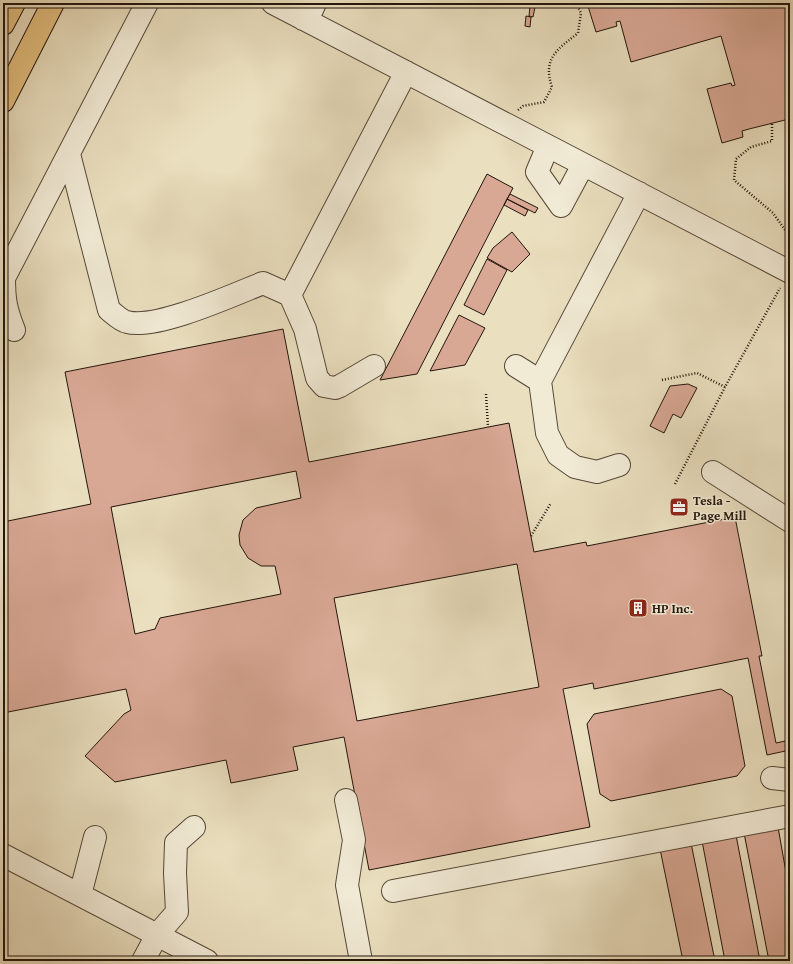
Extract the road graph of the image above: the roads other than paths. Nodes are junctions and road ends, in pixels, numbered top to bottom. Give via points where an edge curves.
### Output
1 (14, 3) edge
2 (53, 3) edge
3 (147, 3) edge
4 (293, 8) edge
5 (3, 24) edge
6 (406, 72) junction
7 (3, 101) edge
8 (548, 146) junction
9 (69, 154) junction
10 (583, 165) junction
11 (639, 194) junction
12 (786, 278) edge
13 (3, 279) edge
14 (290, 295) junction
15 (14, 330) dead end
16 (374, 366) dead end
17 (516, 366) dead end
18 (540, 381) junction
19 (619, 464) dead end
20 (713, 472) dead end
21 (790, 522) edge
22 (346, 800) dead end
23 (790, 816) edge
24 (194, 827) dead end
25 (95, 837) dead end
26 (3, 855) edge
27 (393, 891) dead end
28 (80, 895) junction
29 (157, 935) junction
30 (143, 961) edge
31 (207, 961) edge
32 (361, 961) edge

1 - 5 main road
2 - 7 main road
3 - 9 lane
4 - 6 lane
6 - 8 lane
6 - 14 lane
8 - 10 lane
8 - 10 lane via 537,172 561,206
9 - 13 lane
9 - 14 lane via 109,310 126,322 147,324 205,306 262,283
10 - 11 lane
11 - 12 lane
11 - 18 lane
13 - 15 lane via 6,311
14 - 16 lane via 305,330 317,378 324,386 340,386
17 - 18 lane
18 - 19 lane via 547,433 558,455 575,467 597,472
20 - 21 lane
22 - 32 lane via 354,840 347,884
23 - 27 lane
24 - 29 lane via 176,842 177,912
25 - 28 lane
26 - 28 lane
28 - 29 lane
29 - 30 lane
29 - 31 lane

